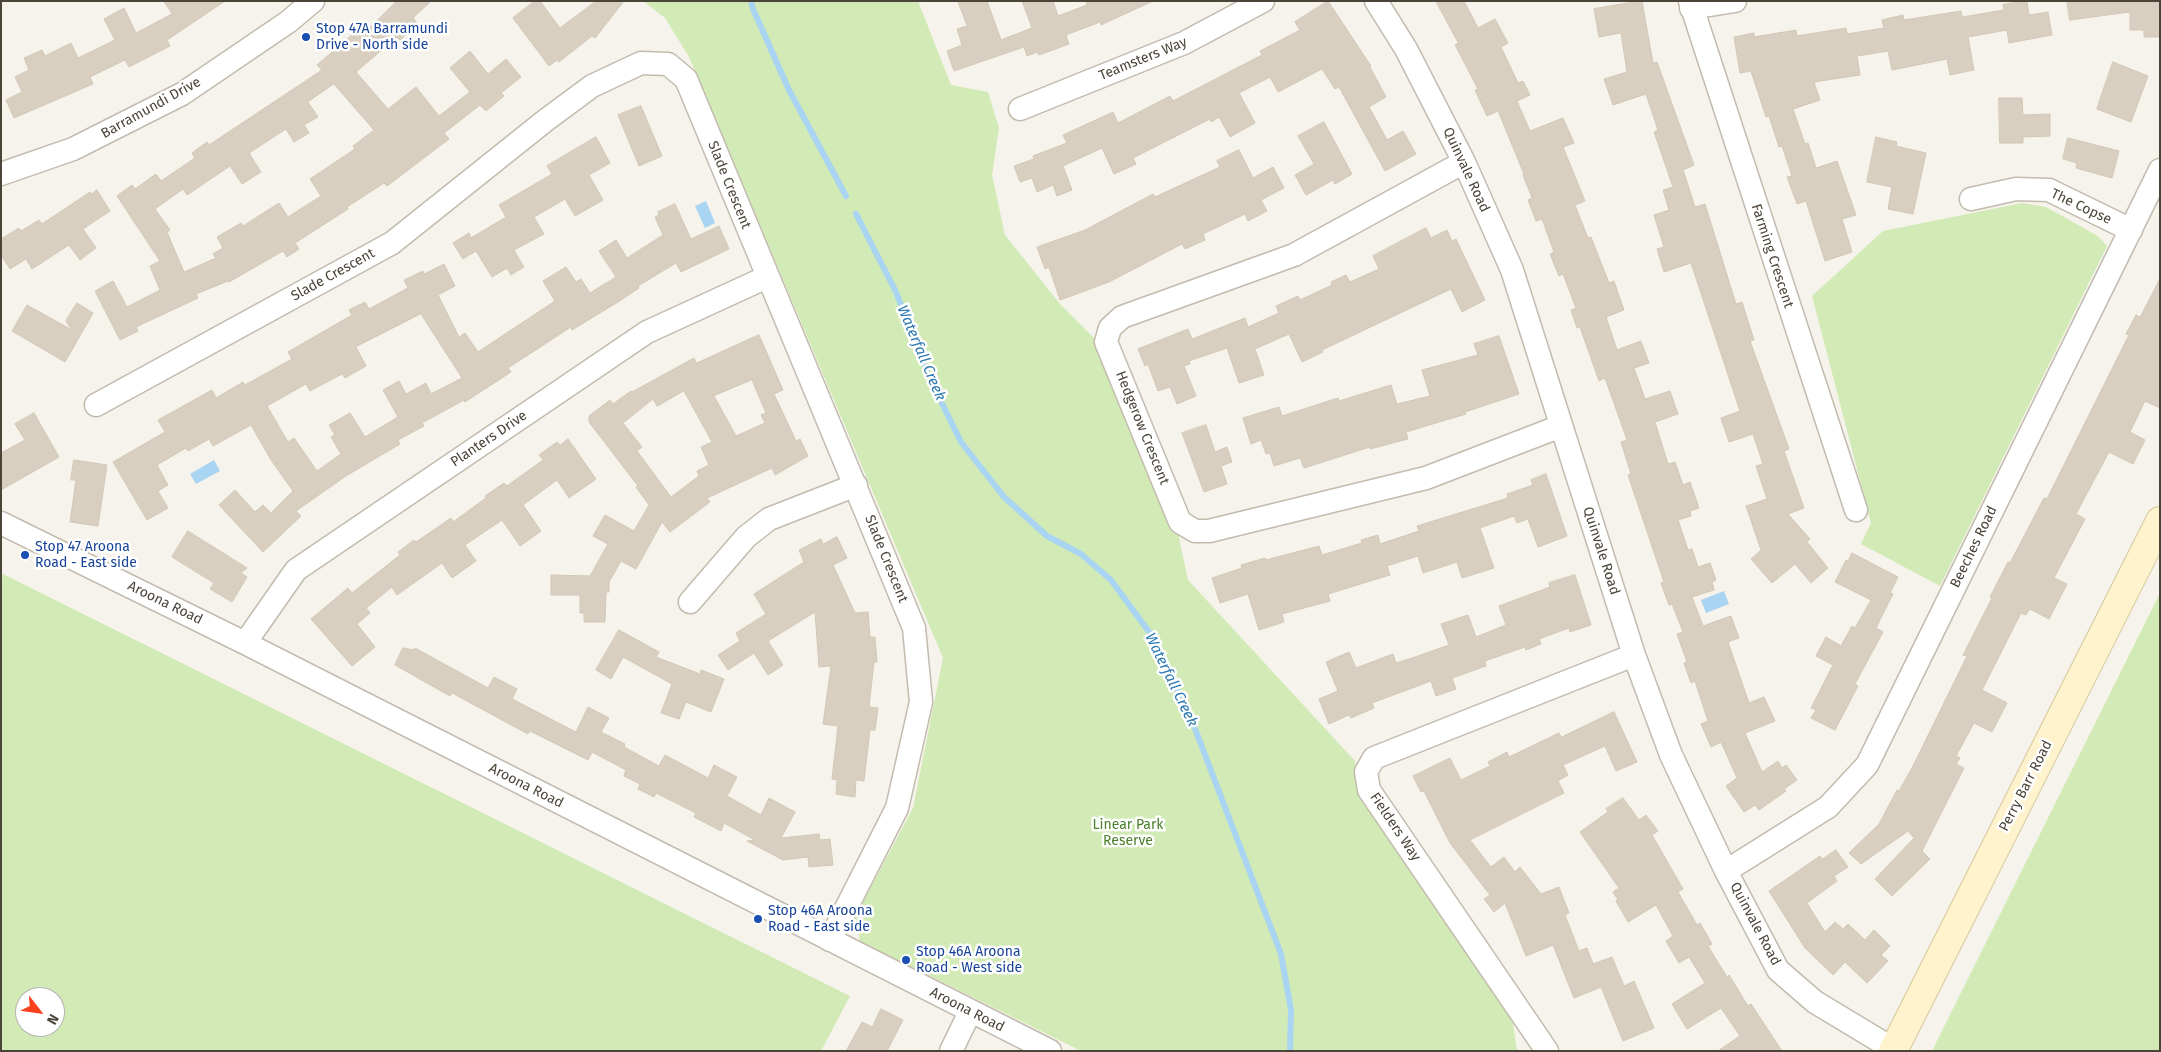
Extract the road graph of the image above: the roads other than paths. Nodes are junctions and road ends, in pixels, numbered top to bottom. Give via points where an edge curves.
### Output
1 (313, 1) edge
2 (1263, 1) edge
3 (1376, 1) edge
4 (1735, 1) edge
5 (1691, 5) edge
6 (1020, 109) dead end
7 (1464, 162) junction
8 (2160, 170) edge
9 (1, 174) edge
10 (1971, 199) dead end
11 (2131, 230) junction
12 (767, 277) junction
13 (96, 405) dead end
14 (1561, 426) junction
15 (856, 485) junction
16 (1856, 510) dead end
17 (2160, 521) edge
18 (1, 523) edge
19 (690, 602) dead end
20 (246, 643) junction
21 (1634, 655) junction
22 (1726, 871) junction
23 (830, 940) junction
24 (970, 1012) junction
25 (1893, 1050) edge
26 (951, 1051) edge
27 (1050, 1051) edge
28 (1546, 1051) edge

1 - 9 street, Barramundi Drive via 288,22 182,94 74,150
2 - 6 street, Teamsters Way via 1184,43
3 - 7 street, Quinvale Road via 1406,48
4 - 5 street
5 - 16 street, Farming Crescent
7 - 14 street, Quinvale Road via 1512,270
7 - 14 street, Hedgerow Crescent via 1294,255 1122,317 1110,328 1106,342 1180,522 1194,531 1209,531 1426,478
8 - 11 street, Beeches Road
10 - 11 street, The Copse via 2016,189 2049,190
11 - 22 street, Beeches Road via 1867,765 1828,807
12 - 13 street, Slade Crescent via 686,79 668,64 641,63 592,86 392,243
12 - 15 street, Slade Crescent
12 - 20 street, Planters Drive via 647,332 296,570
14 - 21 street, Quinvale Road
15 - 19 street via 769,520 746,537
15 - 23 street, Slade Crescent via 914,628 921,702 897,808
17 - 25 street, Perry Barr Road
18 - 20 street, Aroona Road
20 - 23 street, Aroona Road
21 - 22 street, Quinvale Road via 1671,755
21 - 28 street, Fielders Way via 1374,758 1366,772 1369,790
22 - 25 street, Quinvale Road via 1778,970 1815,1002
23 - 24 street, Aroona Road
24 - 26 street
24 - 27 street, Aroona Road

